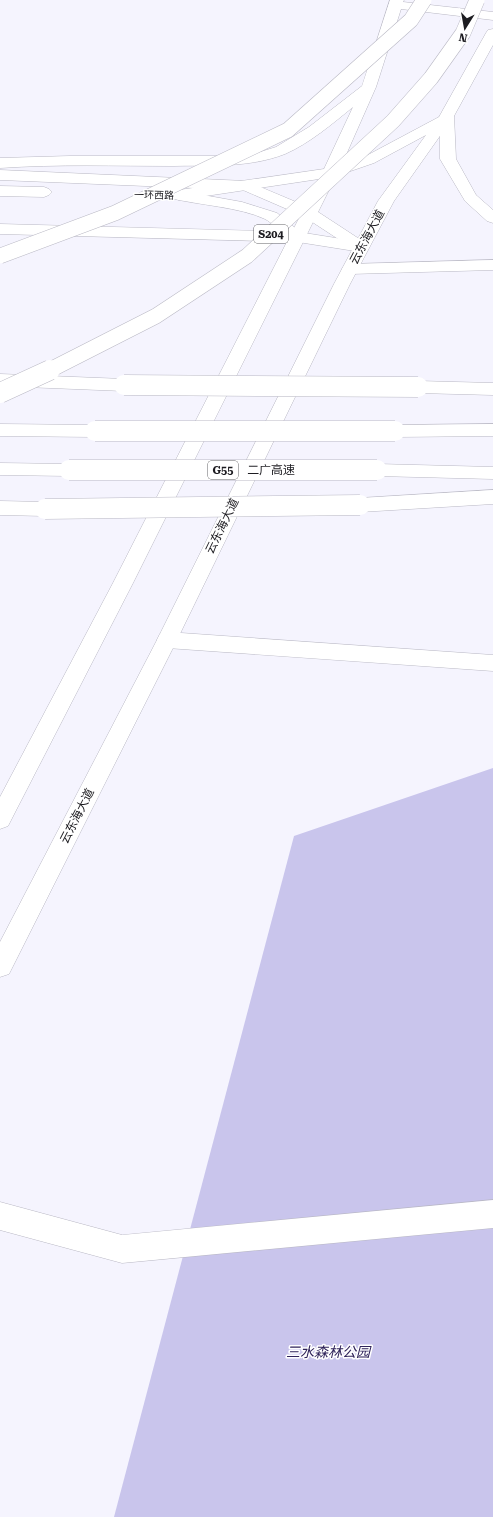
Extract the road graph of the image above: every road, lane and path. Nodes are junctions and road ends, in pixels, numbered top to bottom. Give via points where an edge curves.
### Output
1 (424, 0) edge
2 (477, 0) edge
3 (396, 2) edge
4 (493, 16) edge
5 (493, 34) edge
6 (369, 87) junction
7 (447, 116) junction
8 (0, 163) edge
9 (330, 173) junction
10 (0, 175) edge
11 (246, 186) junction
12 (0, 191) edge
13 (179, 195) junction
14 (309, 213) junction
15 (493, 218) edge
16 (0, 229) edge
17 (298, 237) junction
18 (361, 247) junction
19 (0, 256) edge
20 (493, 265) edge
21 (350, 269) junction
22 (0, 380) edge
23 (493, 389) edge
24 (0, 392) edge
25 (0, 430) edge
26 (493, 430) edge
27 (0, 469) edge
28 (493, 473) edge
29 (493, 497) edge
30 (0, 508) edge
31 (167, 640) junction
32 (493, 663) edge
33 (0, 819) edge
34 (0, 966) edge
35 (493, 1214) edge
36 (0, 1216) edge

1 - 19 main road, bridge via 412,20 288,130 114,213
2 - 24 main road, S204, bridge via 464,33 431,78 393,121 247,256 156,316 37,377
3 - 4 main road
3 - 6 main road
5 - 7 main road, 云东海大道
6 - 8 main road via 301,139 281,150 250,160
6 - 9 main road
7 - 9 main road via 370,160
7 - 15 main road via 448,159 470,198
7 - 18 main road, 云东海大道 via 386,200
9 - 11 main road
9 - 14 main road
10 - 11 main road
11 - 13 main road
11 - 14 main road
12 - 13 main road, 一环西路
13 - 17 main road, 一环西路 via 242,206 271,216
14 - 17 main road
14 - 18 main road
16 - 17 main road
17 - 18 main road
17 - 33 main road
18 - 21 main road, 云东海大道
20 - 21 main road
21 - 31 main road, 云东海大道 via 326,313
22 - 23 main road, bridge
25 - 26 main road, bridge
27 - 28 main road, 二广高速 / G55, bridge via 377,470
29 - 30 main road, bridge via 360,505
31 - 32 main road
31 - 34 main road, 云东海大道
35 - 36 main road via 122,1249

